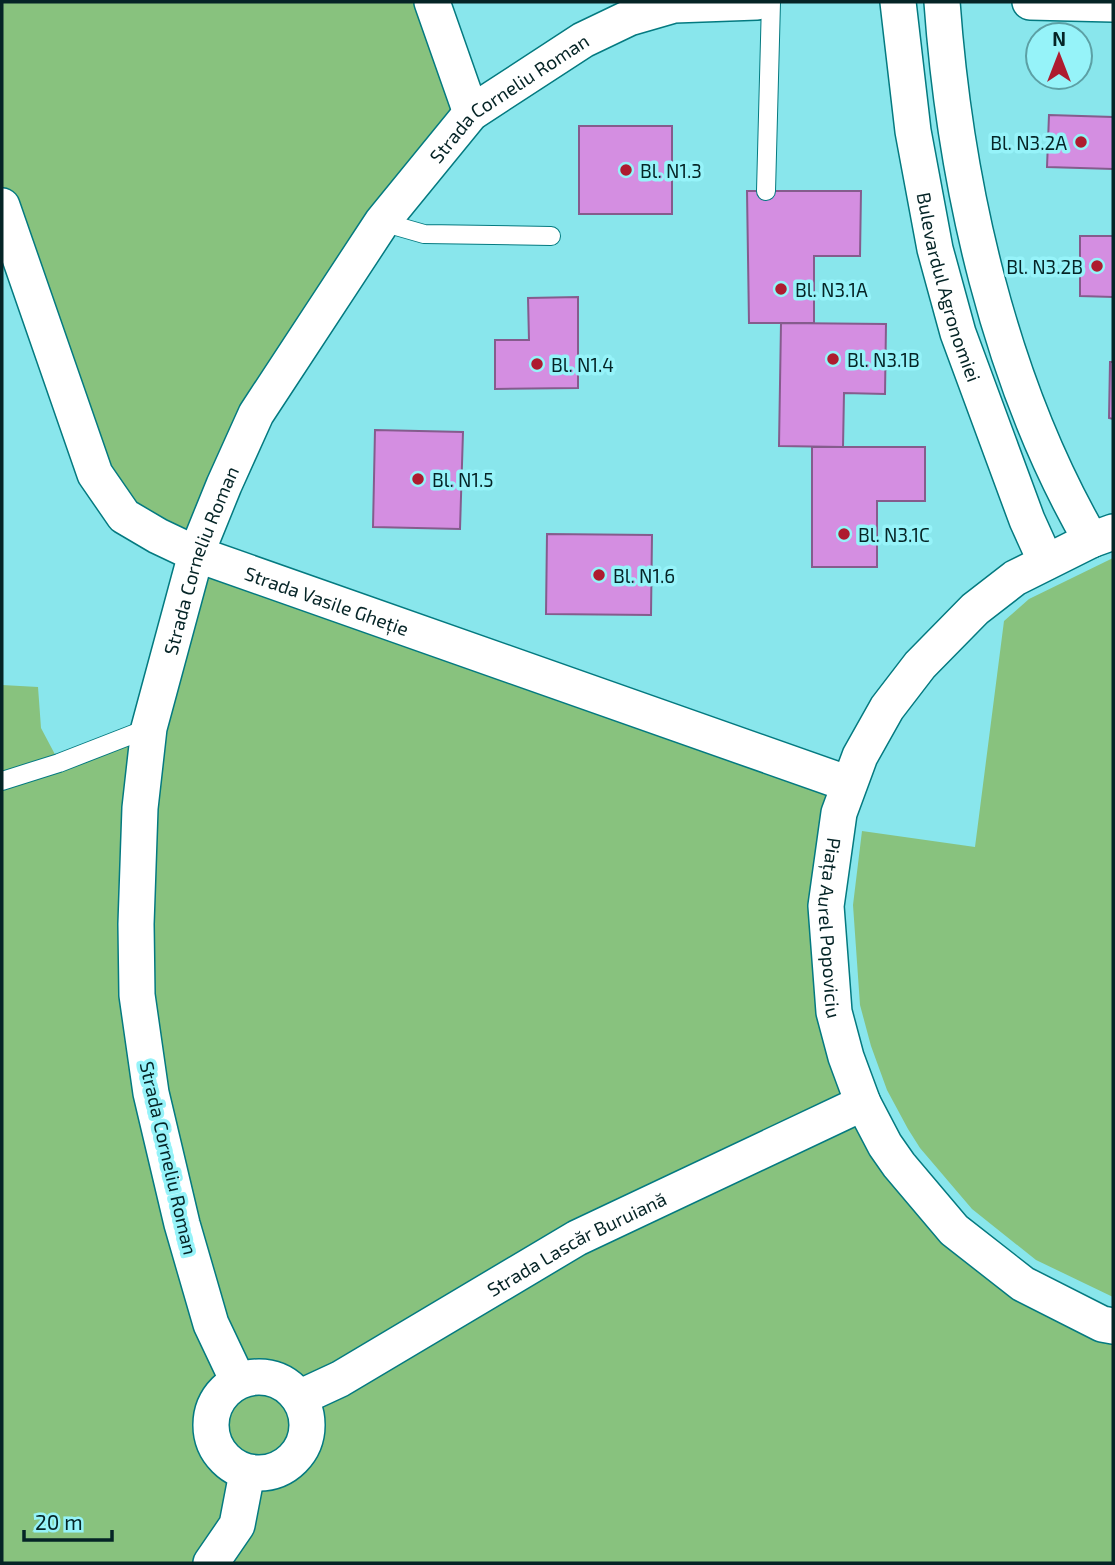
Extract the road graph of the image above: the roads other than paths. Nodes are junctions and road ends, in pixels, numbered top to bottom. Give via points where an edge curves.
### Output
1 (432, 2) edge
2 (758, 2) edge
3 (771, 2) edge
4 (898, 2) edge
5 (942, 2) edge
6 (1030, 2) edge
7 (674, 3) edge
8 (1113, 4) edge
9 (471, 113) junction
10 (766, 191) dead end
11 (2, 206) edge
12 (382, 222) junction
13 (551, 236) dead end
14 (1102, 536) edge
15 (196, 554) junction
16 (1046, 562) junction
17 (149, 728) junction
18 (2, 781) edge
19 (849, 784) junction
20 (863, 1103) junction
21 (1113, 1326) edge
22 (238, 1381) junction
23 (299, 1398) junction
24 (247, 1473) junction
25 (211, 1563) edge

1 - 9 street
2 - 7 street, Strada Corneliu Roman
3 - 10 lane
4 - 16 street, Bulevardul Agronomiei via 935,249 958,333
5 - 14 street, Bulevardul Agronomiei via 953,120 996,312 1048,457 1070,503
6 - 8 street
7 - 9 street, Strada Corneliu Roman via 583,40
9 - 12 street, Strada Corneliu Roman
11 - 15 street, Strada Vasile Gheție via 95,474 124,516
12 - 13 lane via 424,234
12 - 15 street, Strada Corneliu Roman via 256,414
14 - 16 street, Piața Aurel Popoviciu
15 - 17 street, Strada Corneliu Roman
15 - 19 street, Strada Vasile Gheție
16 - 19 street, Piața Aurel Popoviciu via 975,609 920,665 887,708
17 - 18 lane
17 - 22 street, Strada Corneliu Roman via 140,808 137,995 151,1093 182,1224 211,1324
19 - 20 street, Piața Aurel Popoviciu via 839,813 826,906 834,1012
20 - 21 street, Piața Aurel Popoviciu via 899,1165 954,1230 1023,1284
20 - 23 street, Strada Lascăr Buruiană via 577,1238 340,1379
22 - 23 street via 265,1377 286,1384
22 - 24 street via 221,1394 211,1416 210,1433 219,1454
23 - 24 street via 308,1422 302,1449 279,1470
24 - 25 street via 237,1525

